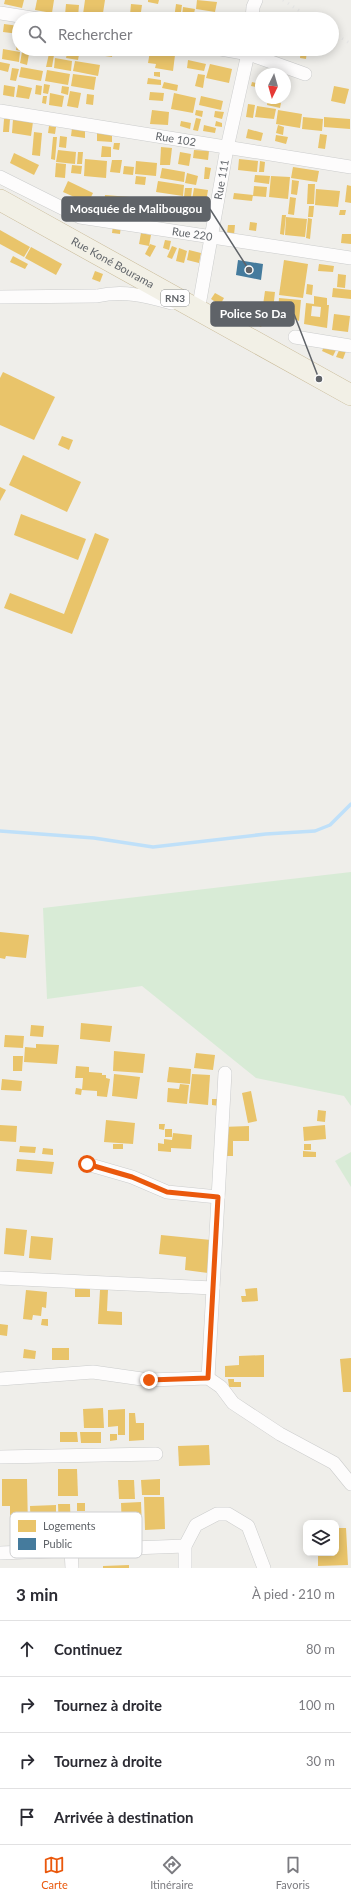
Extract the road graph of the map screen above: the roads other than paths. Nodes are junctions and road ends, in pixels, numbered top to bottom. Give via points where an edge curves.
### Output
1 (0, 13) edge
2 (12, 15) edge
3 (248, 56) edge
4 (261, 56) edge
5 (305, 74) dead end
6 (0, 111) edge
7 (227, 148) junction
8 (351, 167) edge
9 (0, 177) edge
10 (0, 200) edge
11 (212, 236) junction
12 (351, 258) edge
13 (0, 297) edge
14 (198, 311) junction
15 (295, 337) dead end
16 (351, 346) edge
17 (351, 395) edge
18 (225, 1073) dead end
19 (87, 1164) dead end
20 (218, 1197) junction
21 (0, 1278) edge
22 (213, 1288) junction
23 (208, 1378) junction
24 (0, 1379) edge
25 (156, 1454) dead end
26 (0, 1456) edge
27 (351, 1484) edge
28 (185, 1546) junction
29 (142, 1548) edge
30 (0, 1553) edge
31 (10, 1553) edge
32 (186, 1568) edge
33 (264, 1568) edge

1 - 2 street
3 - 7 street, Rue 111
4 - 5 street
6 - 7 street, Rue 102
7 - 8 street, Rue 102
7 - 11 street, Rue 111
9 - 11 street, Rue 220 via 80,217
10 - 14 highway, Rue Koné Bourama / RN3
11 - 12 street, Rue 220
11 - 14 street, Rue 111
13 - 14 street via 97,296 125,293 145,295
14 - 17 highway, Rue Koné Bourama / RN3
15 - 16 street
18 - 20 street
19 - 20 street via 132,1177 167,1192
20 - 22 street
21 - 22 street
22 - 23 street
23 - 24 street via 149,1380 93,1372
23 - 27 street via 221,1388 232,1403 280,1434 334,1463
25 - 26 street
28 - 29 street
28 - 32 street
28 - 33 street via 196,1525 217,1514 228,1514 248,1526
30 - 31 street

